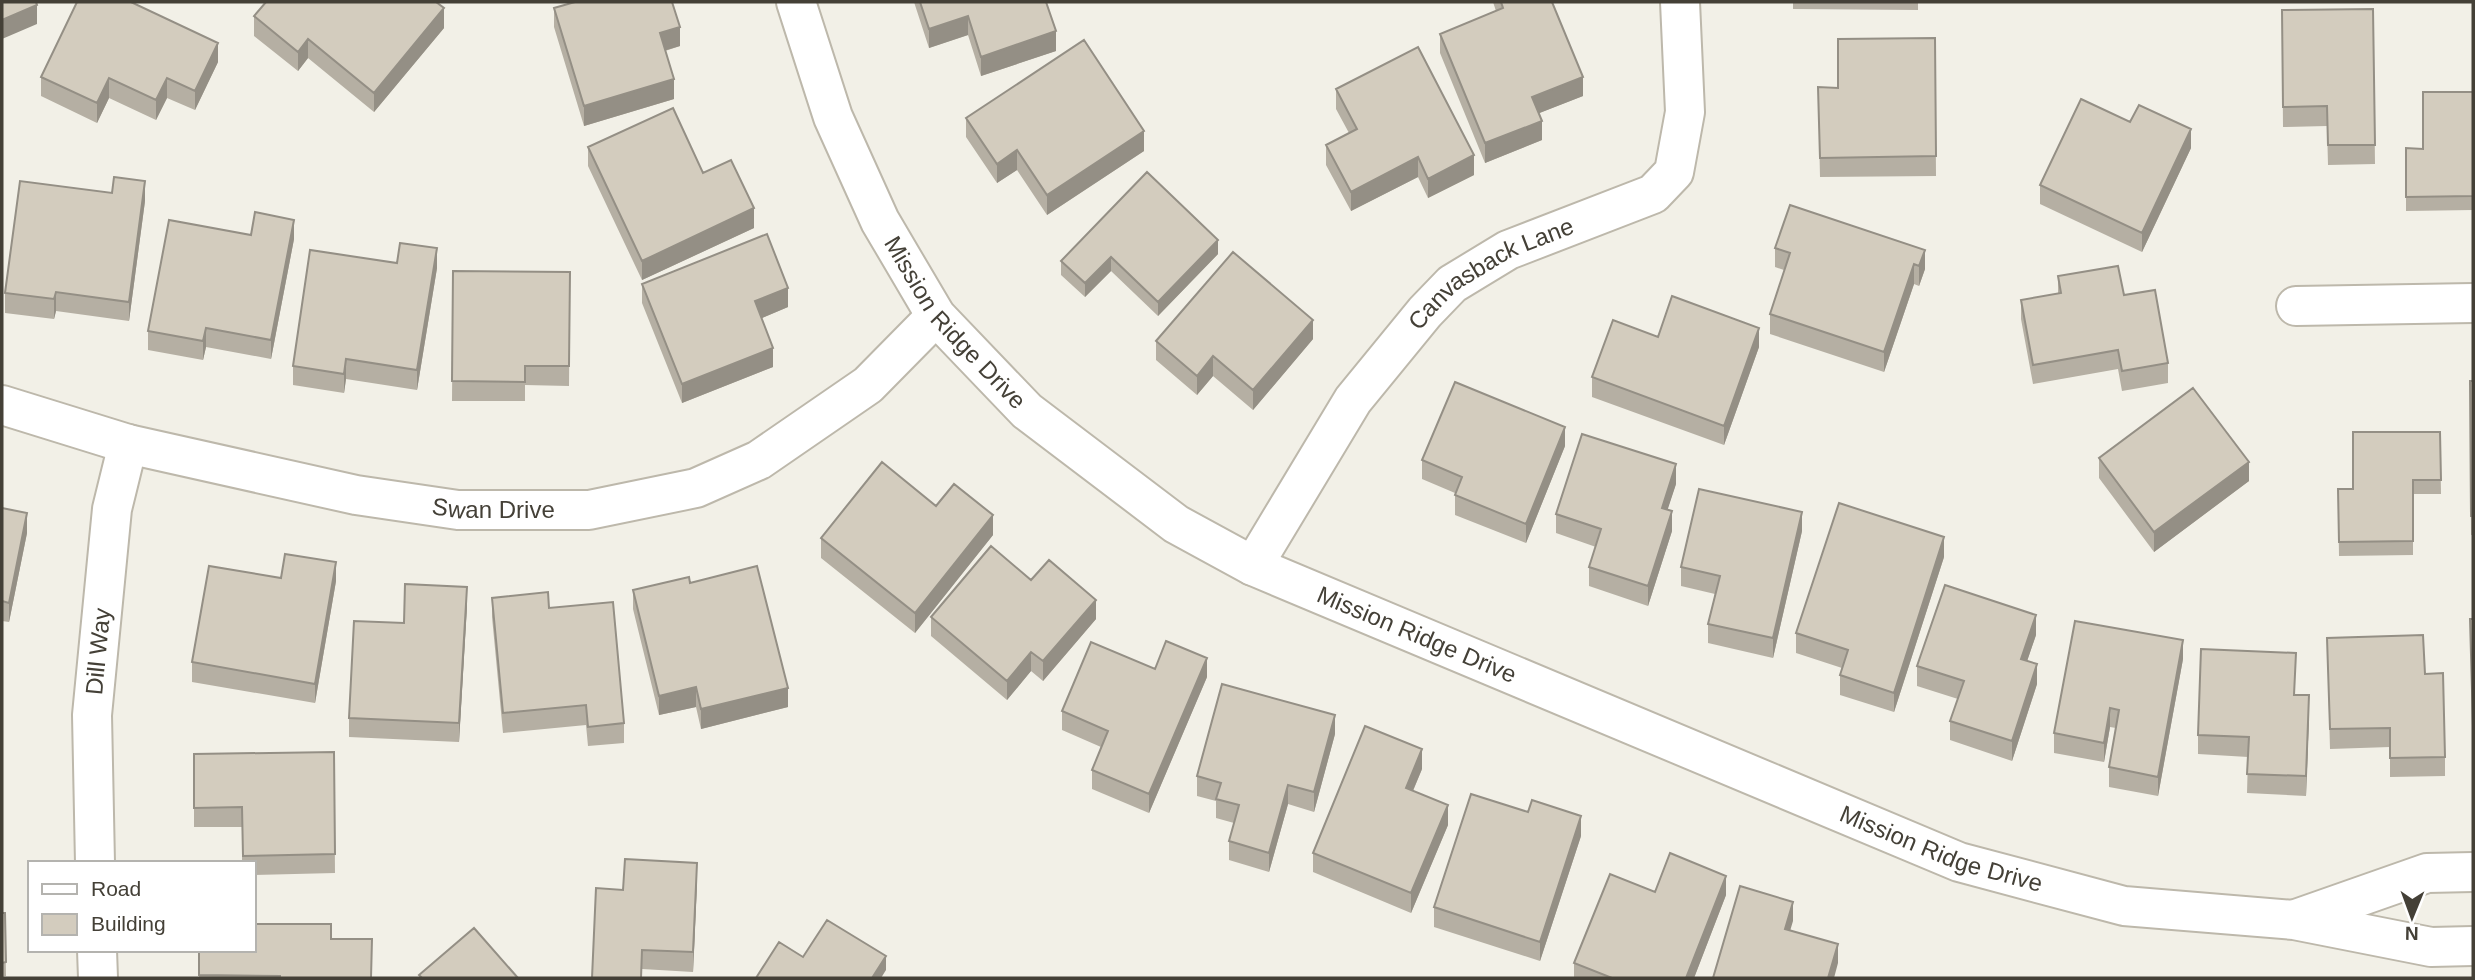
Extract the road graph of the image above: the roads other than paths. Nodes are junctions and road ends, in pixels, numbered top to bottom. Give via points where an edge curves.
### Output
1 (796, 2) edge
2 (1680, 2) edge
3 (2473, 303) edge
4 (2296, 306) dead end
5 (936, 316) junction
6 (2, 405) edge
7 (128, 444) junction
8 (1253, 566) junction
9 (95, 861) edge
10 (2473, 872) edge
11 (2294, 919) junction
12 (2473, 946) edge
13 (97, 952) edge
14 (98, 978) edge

1 - 5 street, Mission Ridge Drive via 833,117 880,221
2 - 8 street, Canvasback Lane via 1685,111 1674,173 1653,194 1508,250 1452,284 1353,400
3 - 4 street
5 - 7 street, Swan Drive via 868,385 759,460 695,488 589,510 458,510 356,495
5 - 8 street, Mission Ridge Drive via 1027,411 1176,524
6 - 7 street, Swan Drive
7 - 9 street, Dill Way via 112,509 92,715
8 - 11 street, Mission Ridge Drive via 1959,862 2124,906
10 - 11 street, Mission Ridge Drive via 2427,873
11 - 12 street, Mission Ridge Drive via 2431,947
13 - 14 street

